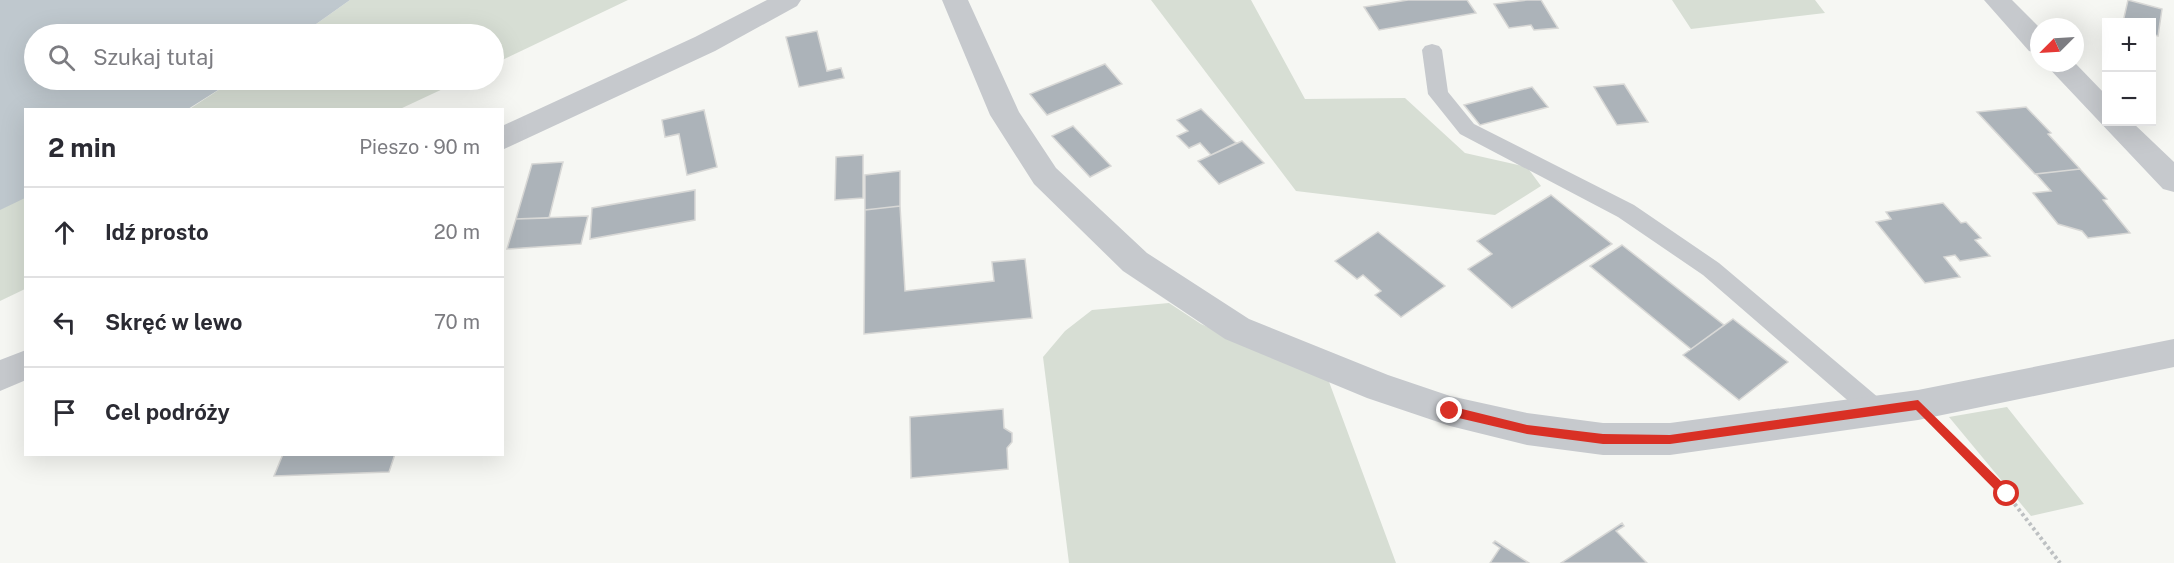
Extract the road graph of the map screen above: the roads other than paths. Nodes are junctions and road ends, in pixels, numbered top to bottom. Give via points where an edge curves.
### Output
1 (788, 0) edge
2 (955, 0) edge
3 (1997, 0) edge
4 (2030, 35) edge
5 (1432, 50) dead end
6 (2067, 72) edge
7 (2102, 108) edge
8 (2119, 126) edge
9 (504, 138) edge
10 (2174, 181) edge
11 (2174, 354) edge
12 (24, 365) edge
13 (0, 376) edge
14 (1877, 411) junction

1 - 9 street via 705,44
2 - 14 street via 1005,115 1045,176 1135,262 1237,329 1379,387 1450,411 1603,439 1670,439
3 - 4 street
5 - 14 lane via 1438,94 1467,129 1626,211 1711,269
6 - 7 street
8 - 10 street
11 - 14 street
12 - 13 street

